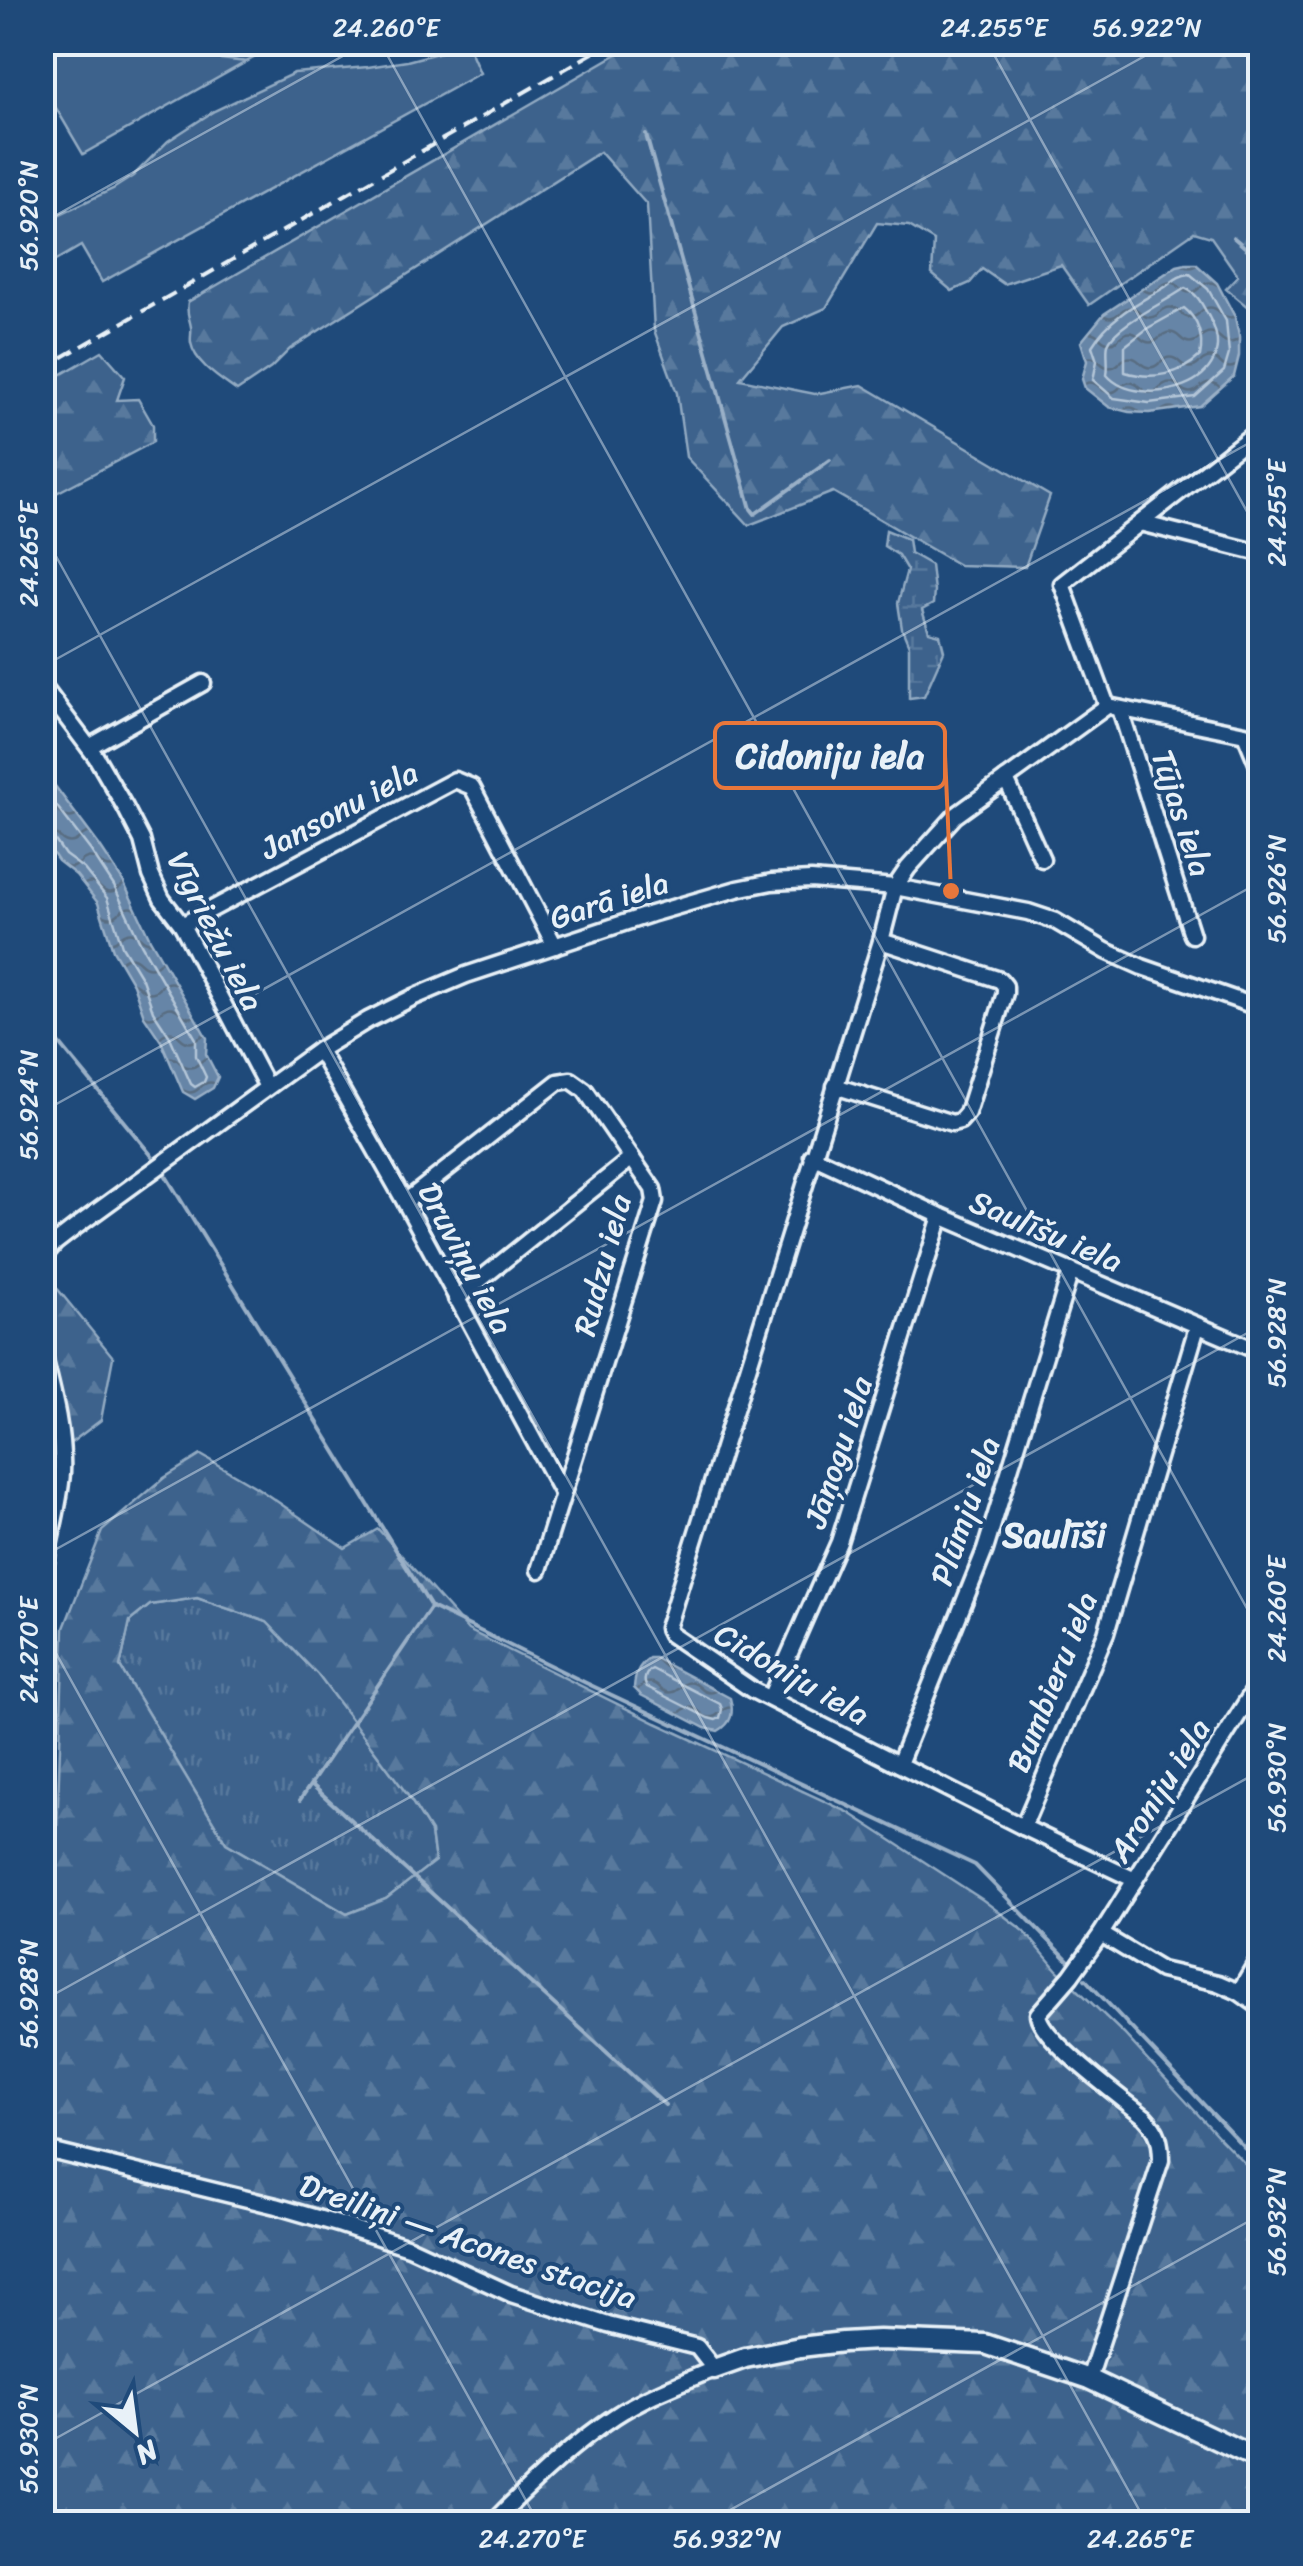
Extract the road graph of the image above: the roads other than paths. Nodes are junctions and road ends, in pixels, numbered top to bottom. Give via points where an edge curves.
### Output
1 (1260, 430) edge
2 (1140, 523) junction
3 (1260, 553) edge
4 (204, 683) dead end
5 (42, 685) edge
6 (1113, 707) junction
7 (88, 747) junction
8 (1260, 770) edge
9 (1006, 779) junction
10 (1042, 858) dead end
11 (895, 887) junction
12 (182, 925) junction
13 (1192, 935) dead end
14 (880, 941) junction
15 (555, 946) junction
16 (1260, 1008) edge
17 (319, 1050) junction
18 (835, 1086) junction
19 (266, 1087) junction
20 (812, 1156) junction
21 (632, 1158) junction
22 (404, 1202) junction
23 (941, 1216) junction
24 (42, 1258) edge
25 (1072, 1272) junction
26 (456, 1298) junction
27 (1198, 1327) junction
28 (42, 1349) edge
29 (1260, 1352) edge
30 (562, 1493) junction
31 (539, 1570) dead end
32 (42, 1590) edge
33 (1260, 1673) edge
34 (770, 1698) junction
35 (899, 1764) junction
36 (1023, 1827) junction
37 (1135, 1880) junction
38 (1101, 1934) junction
39 (1260, 1956) edge
40 (1240, 1992) junction
41 (1260, 2007) edge
42 (42, 2149) edge
43 (714, 2369) junction
44 (1089, 2379) junction
45 (1260, 2460) edge
46 (491, 2524) edge

1 - 2 street
2 - 3 street
2 - 6 street via 1062,584
4 - 7 street
5 - 7 street, Vīgriežu iela
6 - 8 street via 1245,734
6 - 9 street, Cidoniju iela
6 - 13 street, Tūjas iela
7 - 12 street, Vīgriežu iela via 142,840 162,900
9 - 10 street
9 - 11 street, Cidoniju iela via 955,816
11 - 14 street, Cidoniju iela
11 - 15 street, Garā iela via 772,882
11 - 16 street, Garā iela via 1028,912 1142,967
12 - 15 street, Jansonu iela via 455,780 472,787
12 - 19 street, Vīgriežu iela
14 - 18 street, Cidoniju iela
14 - 18 street via 1000,980 1005,993 960,1121
15 - 17 street, Garā iela via 466,974
17 - 19 street, Garā iela
17 - 22 street, Druviņu iela
18 - 20 street, Cidoniju iela
19 - 24 street, Garā iela
20 - 23 street, Saulīšu iela
20 - 34 street, Cidoniju iela via 667,1628
21 - 22 street, Rudzu iela via 585,1090 571,1080 558,1082
21 - 26 street
21 - 30 street, Rudzu iela via 655,1201
22 - 26 street, Druviņu iela
23 - 25 street, Saulīšu iela
23 - 34 street, Jāņogu iela via 839,1542
25 - 27 street, Saulīšu iela
25 - 35 street, Plūmju iela via 984,1550
26 - 30 street, Druviņu iela
27 - 29 street, Saulīšu iela
27 - 36 street, Bumbieru iela via 1106,1633
28 - 32 street via 60,1427 62,1473
30 - 31 street, Rudzu iela
33 - 37 street, Aroniju iela
34 - 35 street, Cidoniju iela
35 - 36 street, Cidoniju iela
36 - 37 street, Cidoniju iela
37 - 38 street, Aroniju iela
38 - 40 street via 1161,1970
38 - 44 street, Aroniju iela via 1038,2014 1039,2023 1145,2117 1161,2141
39 - 40 street
40 - 41 street
42 - 43 street, Dreiliņi — Acones stacija via 375,2236 511,2294 697,2347
43 - 44 main road via 800,2347 879,2340 985,2344
43 - 46 street via 616,2416
44 - 45 main road

